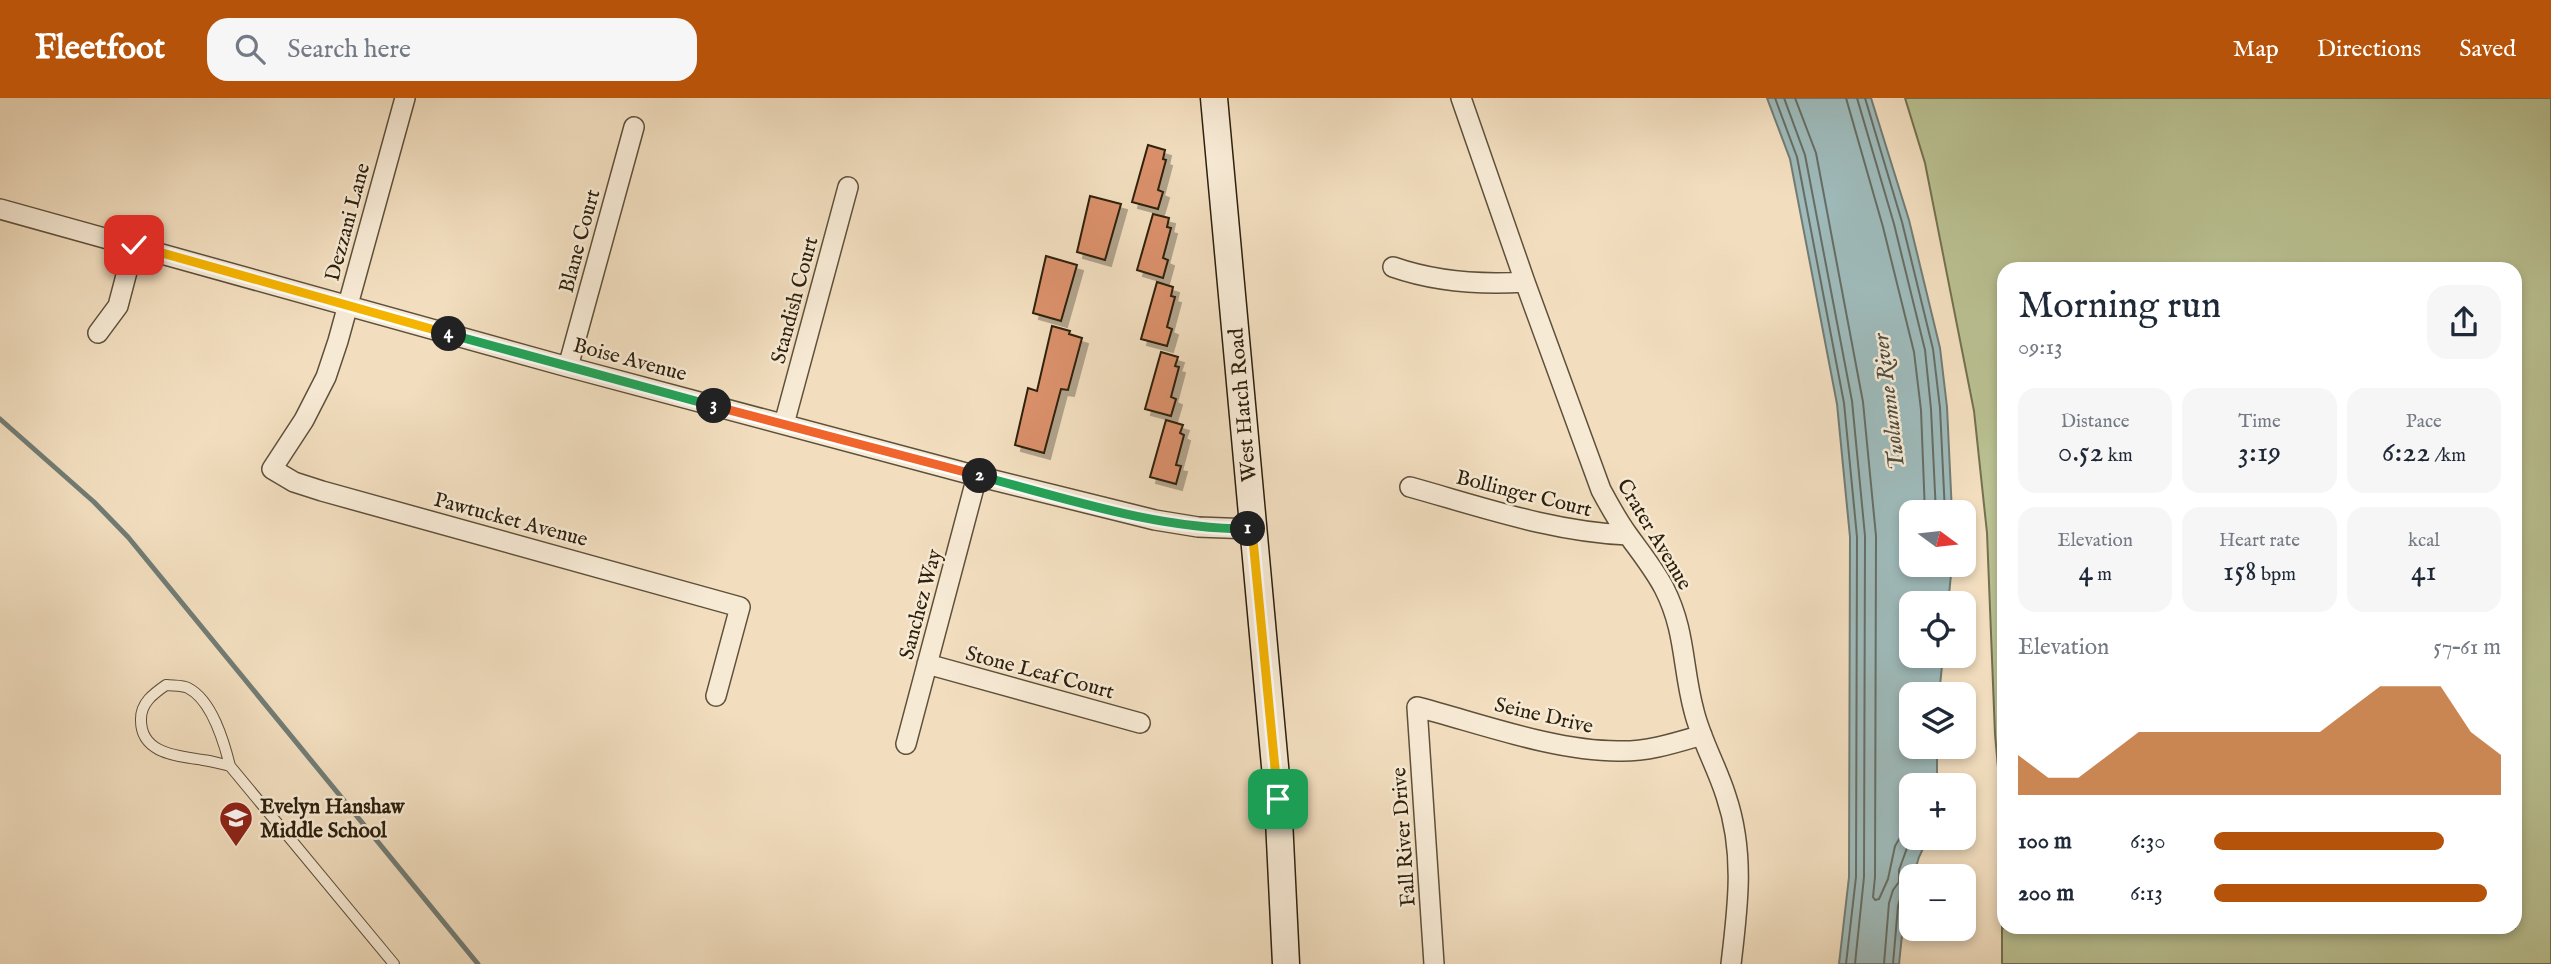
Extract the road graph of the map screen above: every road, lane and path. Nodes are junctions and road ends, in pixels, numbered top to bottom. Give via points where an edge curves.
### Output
1 (1214, 98) edge
2 (1461, 98) edge
3 (400, 99) edge
4 (634, 127) dead end
5 (848, 187) dead end
6 (0, 209) edge
7 (134, 245) junction
8 (1393, 267) dead end
9 (1525, 282) junction
10 (348, 306) junction
11 (99, 333) dead end
12 (568, 366) junction
13 (784, 424) junction
14 (272, 469) joint
15 (977, 476) junction
16 (1410, 487) dead end
17 (1252, 529) junction
18 (1628, 535) junction
19 (927, 664) junction
20 (716, 696) dead end
21 (1417, 707) joint
22 (1140, 723) dead end
23 (1703, 735) junction
24 (906, 744) dead end
25 (230, 766) junction
26 (394, 964) edge
27 (1286, 964) edge
28 (1434, 964) edge
29 (1731, 964) edge

1 - 17 main road, West Hatch Road
2 - 9 street, Crater Avenue
3 - 10 street, Dezzani Lane
4 - 12 street, Blane Court
5 - 13 street, Standish Court
6 - 7 street, Boise Avenue
7 - 10 street, Boise Avenue
7 - 11 street via 118,306
8 - 9 street via 1458,282
9 - 18 street, Crater Avenue via 1601,489
10 - 12 street, Boise Avenue
10 - 14 street, Dezzani Lane via 326,377
12 - 13 street, Boise Avenue
13 - 15 street, Boise Avenue
14 - 20 street, Pawtucket Avenue via 322,491 740,607
15 - 17 street, Boise Avenue via 1155,520
15 - 19 street, Sanchez Way
16 - 18 street, Bollinger Court via 1554,527
17 - 27 main road, West Hatch Road via 1278,799
18 - 23 street, Crater Avenue via 1665,589 1676,617 1694,713
19 - 22 street, Stone Leaf Court
19 - 24 street, Sanchez Way
21 - 23 street, Seine Drive via 1582,749 1639,750
21 - 28 street, Fall River Drive
23 - 29 street, Crater Avenue via 1726,796 1739,852 1740,889
25 - 25 lane via 223,738 201,697 186,687 166,685 146,703 141,722 144,738 156,748 175,757
25 - 26 lane

